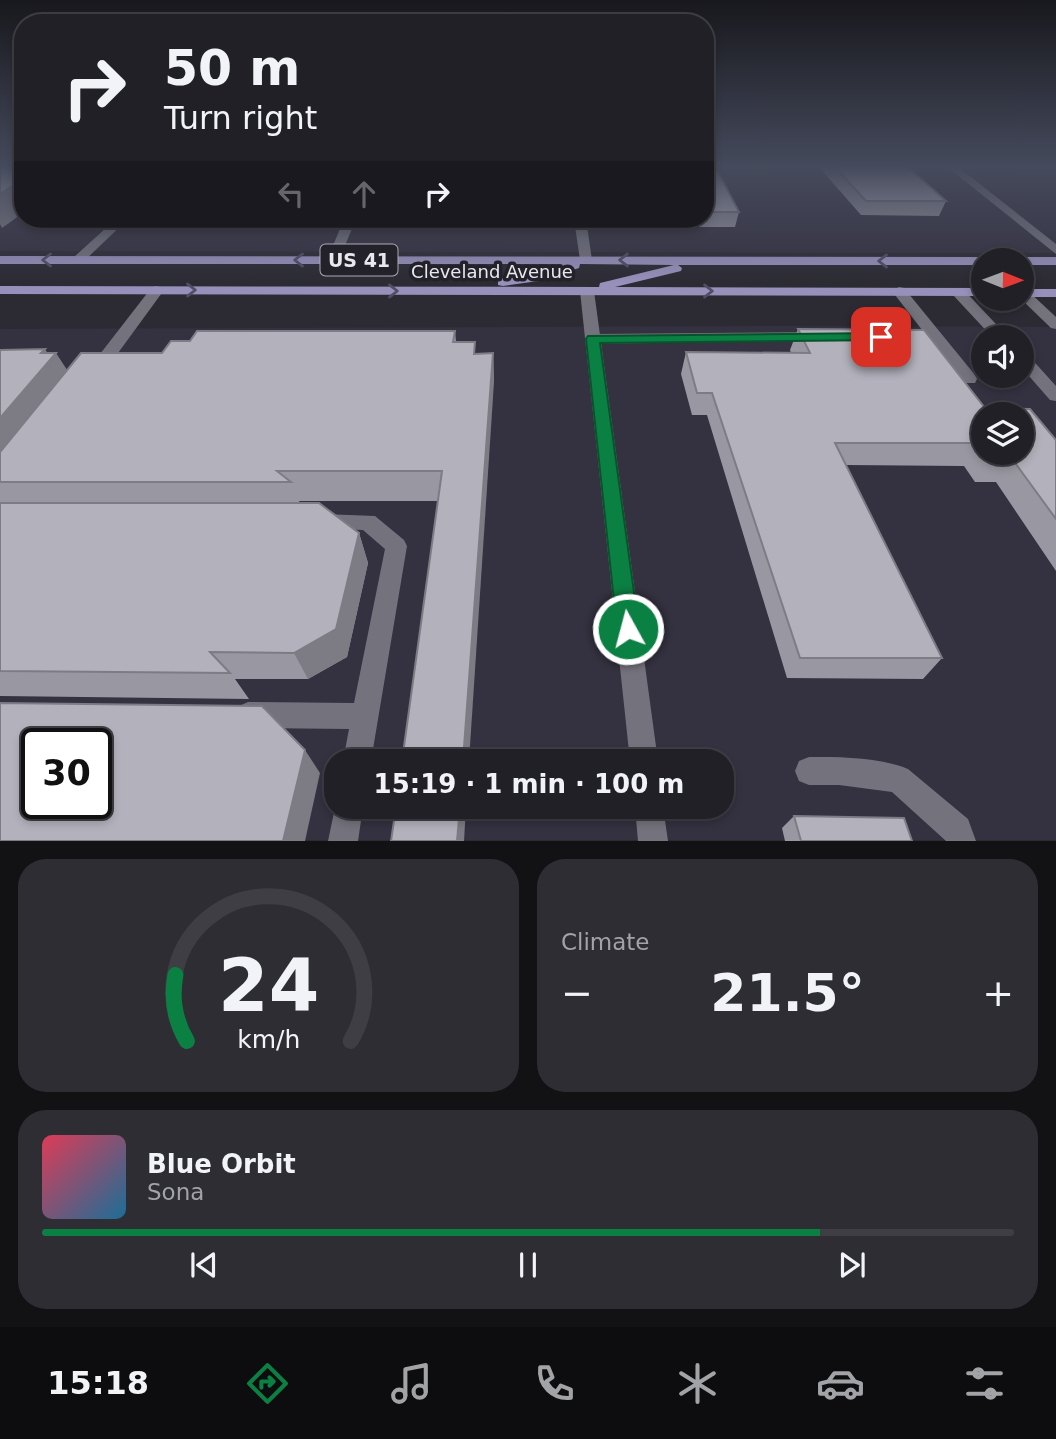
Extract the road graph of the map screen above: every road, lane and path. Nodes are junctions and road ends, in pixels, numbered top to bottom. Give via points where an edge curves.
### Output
1 (1000, 205) edge
2 (112, 228) edge
3 (346, 228) edge
4 (581, 228) edge
5 (1056, 250) edge
6 (0, 260) edge
7 (78, 260) junction
8 (333, 260) junction
9 (586, 260) junction
10 (717, 261) junction
11 (971, 261) edge
12 (1034, 261) edge
13 (1056, 261) edge
14 (0, 290) edge
15 (157, 290) junction
16 (444, 291) junction
17 (587, 291) junction
18 (899, 291) junction
19 (958, 292) junction
20 (971, 292) edge
21 (1034, 293) edge
22 (1056, 293) edge
23 (1034, 304) edge
24 (990, 325) edge
25 (1056, 325) edge
26 (838, 337) edge
27 (593, 339) junction
28 (1034, 371) edge
29 (969, 379) dead end
30 (83, 388) edge
31 (1056, 396) edge
32 (300, 522) edge
33 (229, 715) edge
34 (365, 716) junction
35 (359, 749) edge
36 (643, 749) edge
37 (809, 771) dead end
38 (347, 819) edge
39 (650, 819) edge
40 (343, 841) edge
41 (653, 841) edge
42 (961, 841) edge

1 - 5 street
2 - 7 street
3 - 8 street
4 - 9 street
7 -> 6 main road, Cleveland Avenue / US 41
8 -> 7 main road, Cleveland Avenue / US 41
8 - 9 main road, Cleveland Avenue / US 41
10 -> 9 main road, Cleveland Avenue / US 41
9 - 16 main road via 538,277
11 -> 10 main road, Cleveland Avenue / US 41
10 - 17 main road
12 - 13 main road
14 - 15 main road, Cleveland Avenue / US 41
15 -> 16 main road, Cleveland Avenue / US 41
15 - 30 street
16 - 17 main road, Cleveland Avenue / US 41
17 -> 18 main road, Cleveland Avenue / US 41
17 - 27 street
18 - 19 main road, Cleveland Avenue / US 41
18 - 29 street via 927,336
19 - 20 main road, Cleveland Avenue / US 41
19 - 24 street
21 - 22 main road
23 - 25 street
26 - 27 street
27 - 36 street
28 - 31 street
32 - 34 street via 368,522 396,546
33 - 34 street
34 - 35 street
37 - 42 street via 898,779 957,830
38 - 40 street
39 - 41 street

